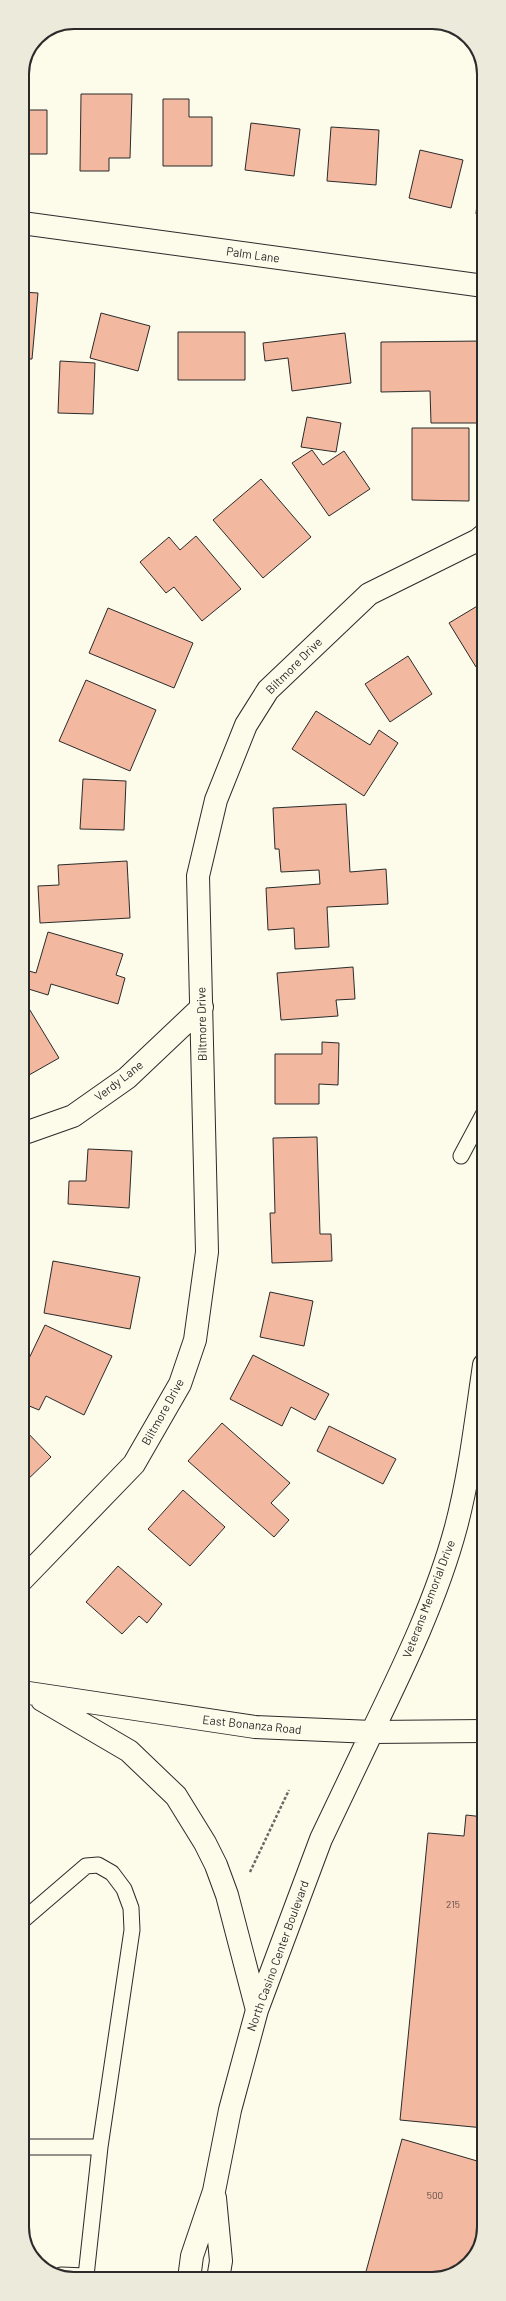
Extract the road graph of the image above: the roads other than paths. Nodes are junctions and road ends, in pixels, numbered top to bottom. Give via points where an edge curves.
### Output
1 (29, 224) edge
2 (477, 285) edge
3 (477, 540) edge
4 (202, 1007) junction
5 (477, 1126) edge
6 (29, 1132) edge
7 (461, 1156) dead end
8 (477, 1454) edge
9 (29, 1573) edge
10 (29, 1693) edge
11 (29, 1694) edge
12 (477, 1731) edge
13 (372, 1732) junction
14 (29, 1915) edge
15 (257, 2010) junction
16 (29, 2147) edge
17 (100, 2147) junction
18 (214, 2191) junction
19 (86, 2272) edge
20 (189, 2272) edge
21 (219, 2272) edge

1 - 2 street, Palm Lane
3 - 4 street, Biltmore Drive via 369,594 268,690 246,725 216,800 198,876
4 - 6 street, Verdy Lane via 127,1078 73,1116
4 - 9 street, Biltmore Drive via 208,1252 196,1340 180,1384 134,1464
5 - 7 lane
8 - 13 street, Veterans Memorial Drive via 444,1567 402,1670
10 - 13 street, East Bonanza Road via 255,1727
11 - 15 street via 129,1751 176,1796 206,1843 216,1865 227,1895
12 - 13 street, East Bonanza Road
13 - 15 street, North Casino Center Boulevard via 321,1839
14 - 17 lane via 86,1866 98,1865 112,1873 132,1908 129,1954
15 - 18 street, North Casino Center Boulevard via 230,2110
16 - 17 lane
17 - 19 lane
18 - 20 street, North Casino Center Boulevard via 192,2256
18 - 21 street, North Casino Center Boulevard via 221,2261

